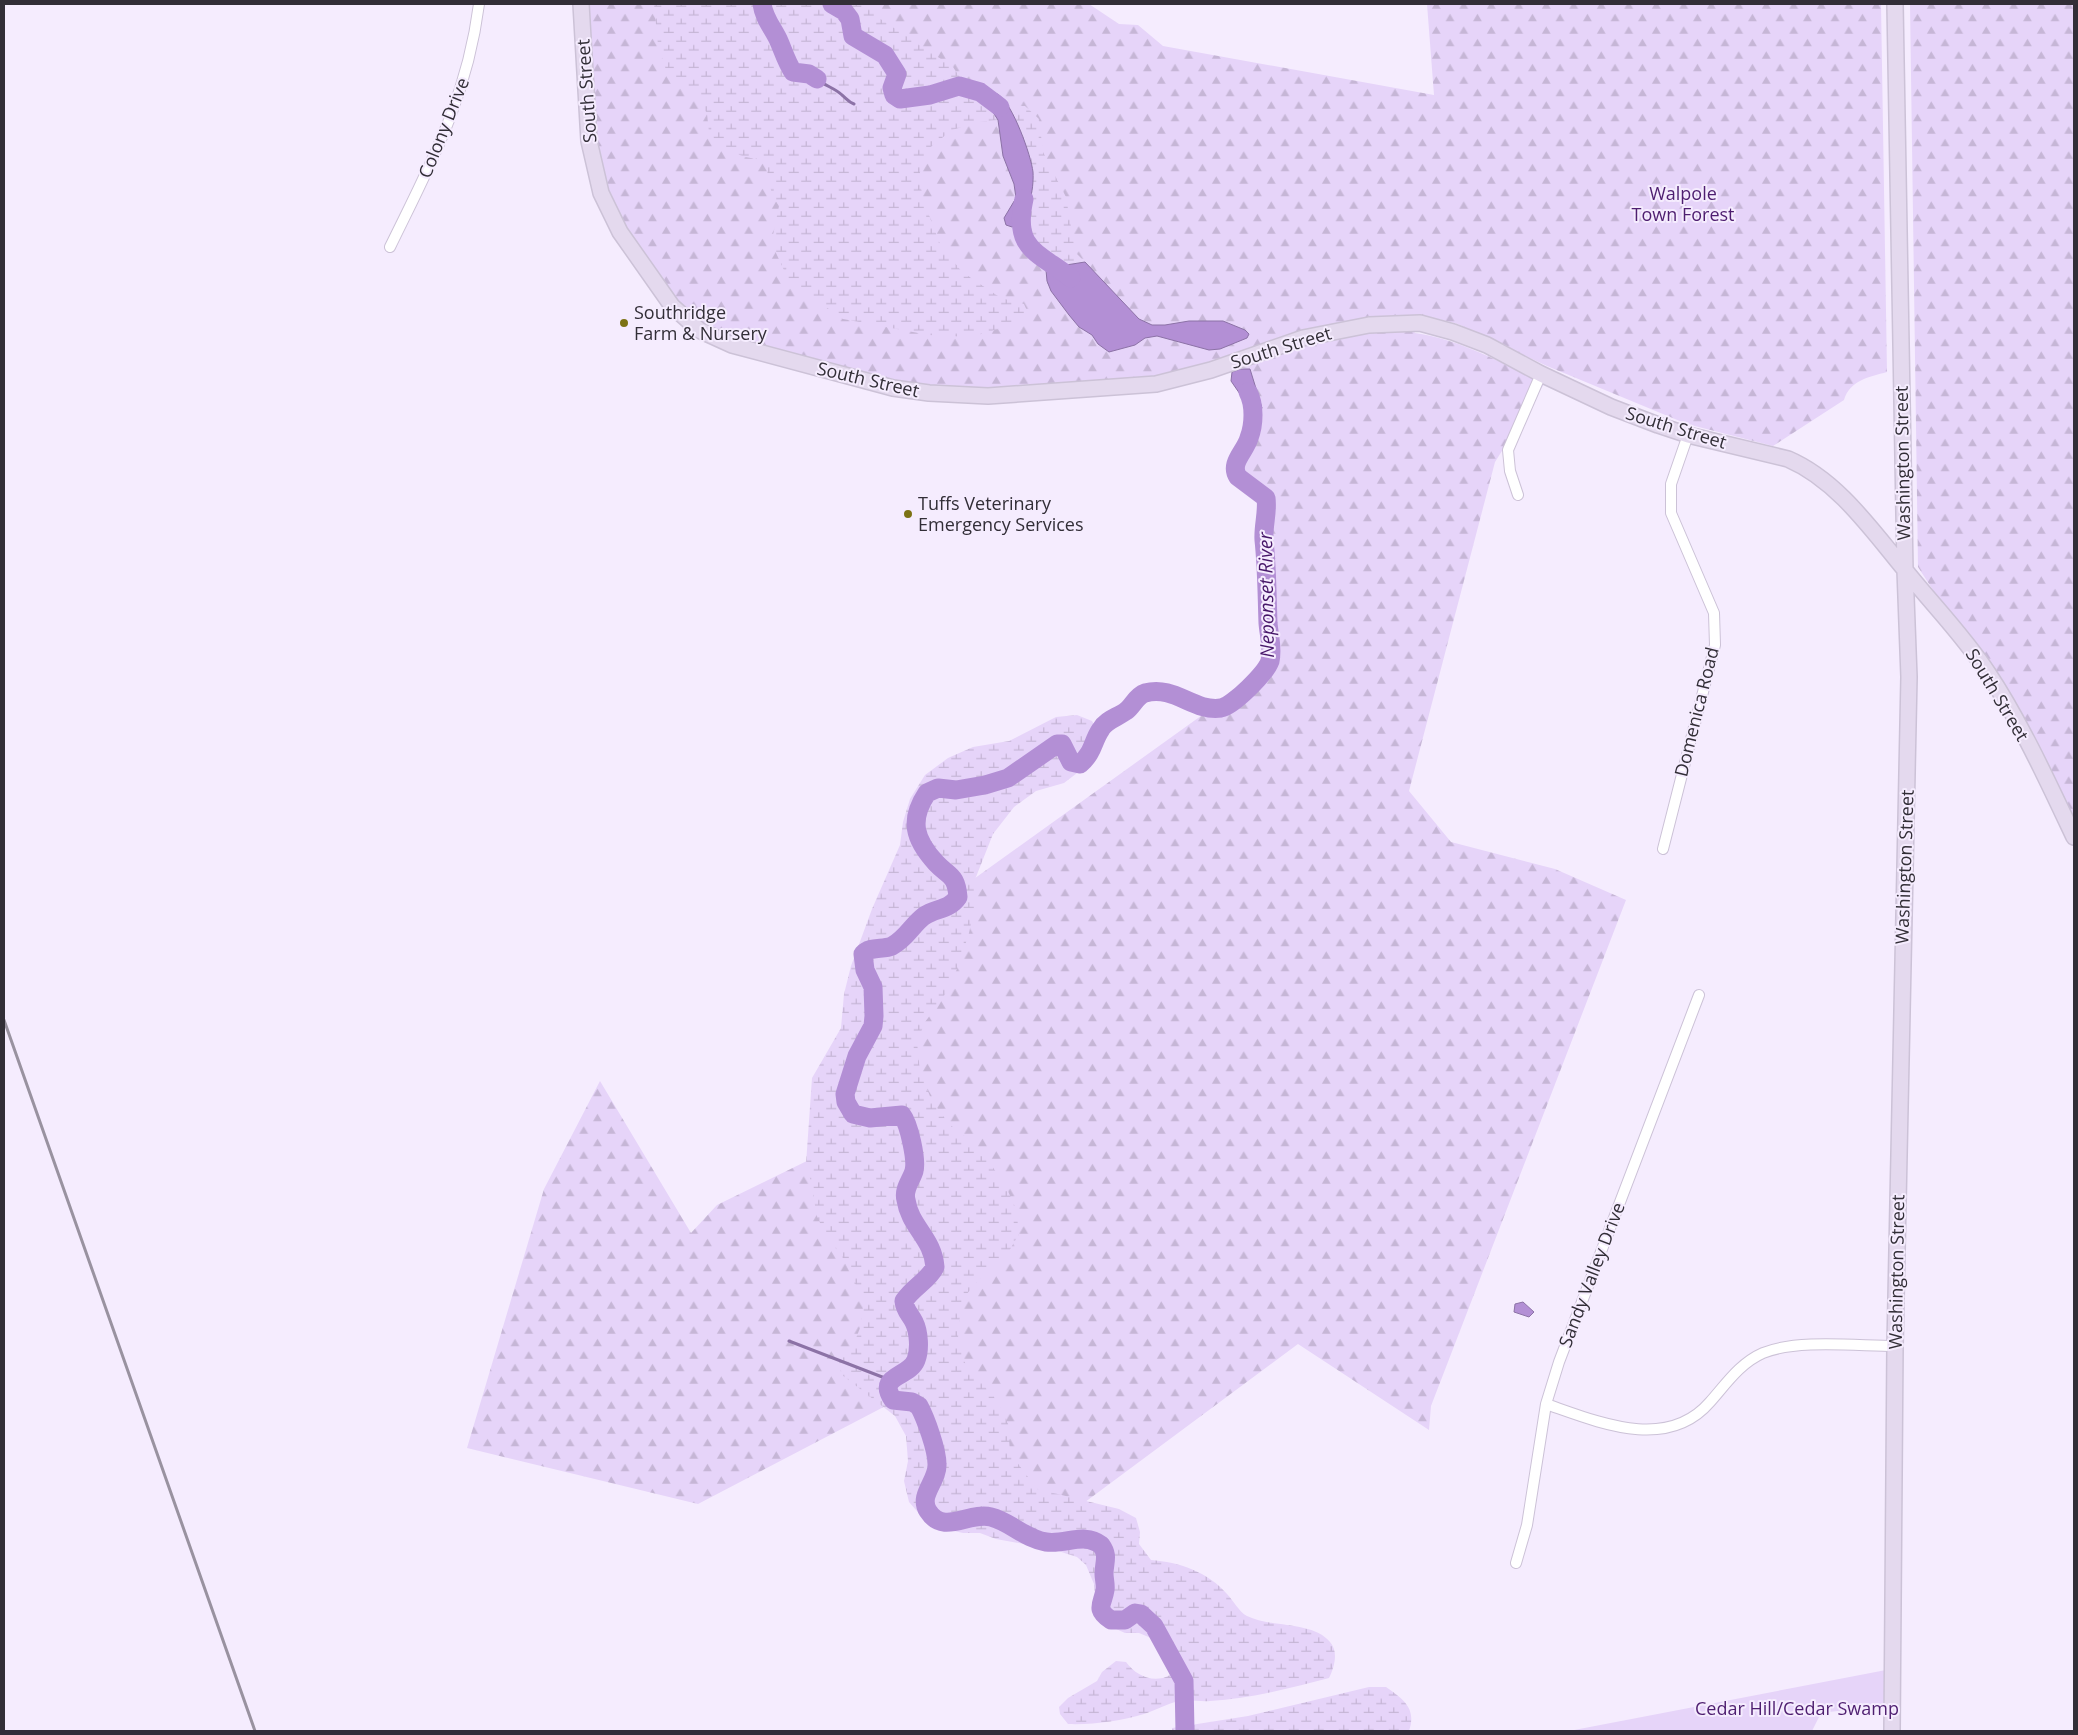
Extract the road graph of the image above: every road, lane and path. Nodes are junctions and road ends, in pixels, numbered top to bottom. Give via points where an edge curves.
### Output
1 (479, 4) edge
2 (581, 4) edge
3 (1895, 4) edge
4 (390, 247) dead end
5 (1541, 374) junction
6 (1688, 435) junction
7 (1518, 495) dead end
8 (1904, 570) junction
9 (2074, 837) edge
10 (1663, 849) dead end
11 (1699, 995) dead end
12 (1896, 1346) junction
13 (1546, 1404) junction
14 (1516, 1564) dead end
15 (1892, 1731) edge

1 - 4 street, Colony Drive via 473,47 458,100 438,150
2 - 5 street, South Street via 589,141 595,175 604,200 620,232 672,306 699,330 732,345 893,388 988,396 1156,384 1303,338 1369,325 1409,323 1436,327 1486,345
3 - 8 street, Washington Street
5 - 6 street, South Street via 1611,407
5 - 7 street via 1508,450 1510,471
6 - 8 street, South Street via 1788,459 1803,466 1846,502
6 - 10 street, Domenica Road via 1672,480 1672,512 1714,613 1715,645
8 - 9 street, South Street via 1988,673
8 - 12 street, Washington Street via 1909,750
11 - 13 street, Sandy Valley Drive
12 - 13 street via 1776,1348 1745,1364 1709,1404 1685,1423 1662,1429 1619,1426
12 - 15 street, Washington Street
13 - 14 street, Sandy Valley Drive via 1527,1526

